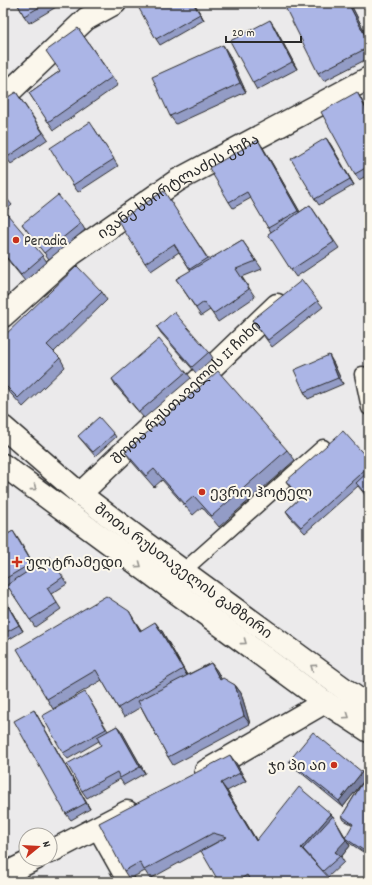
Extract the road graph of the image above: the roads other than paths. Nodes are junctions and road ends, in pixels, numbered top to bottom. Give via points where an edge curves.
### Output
1 (115, 3) edge
2 (369, 78) edge
3 (3, 98) edge
4 (292, 291) edge
5 (3, 316) edge
6 (362, 374) dead end
7 (369, 408) edge
8 (3, 427) edge
9 (323, 447) edge
10 (3, 465) edge
11 (80, 494) junction
12 (182, 572) junction
13 (325, 702) junction
14 (369, 707) edge
15 (369, 731) edge
16 (189, 780) edge
17 (142, 805) edge
18 (95, 829) junction
19 (58, 848) edge
20 (19, 867) edge
21 (3, 875) edge
22 (128, 882) edge

1 - 3 street via 86,19
2 - 5 street, ივანე სხირტლაძის ქუჩა via 178,180 72,254
4 - 11 street, შოთა რუსთაველის II ჩიხი
6 - 7 lane
8 - 11 street, შოთა რუსთაველის გამზირი
9 - 12 lane
10 -> 13 street, შოთა რუსთაველის გამზირი
11 - 12 street, შოთა რუსთაველის გამზირი
14 -> 12 street, შოთა რუსთაველის გამზირი
13 -> 15 street, შოთა რუსთაველის გამზირი
13 - 16 street
17 - 18 street
18 - 19 street
18 - 22 lane via 123,879
20 - 21 street

